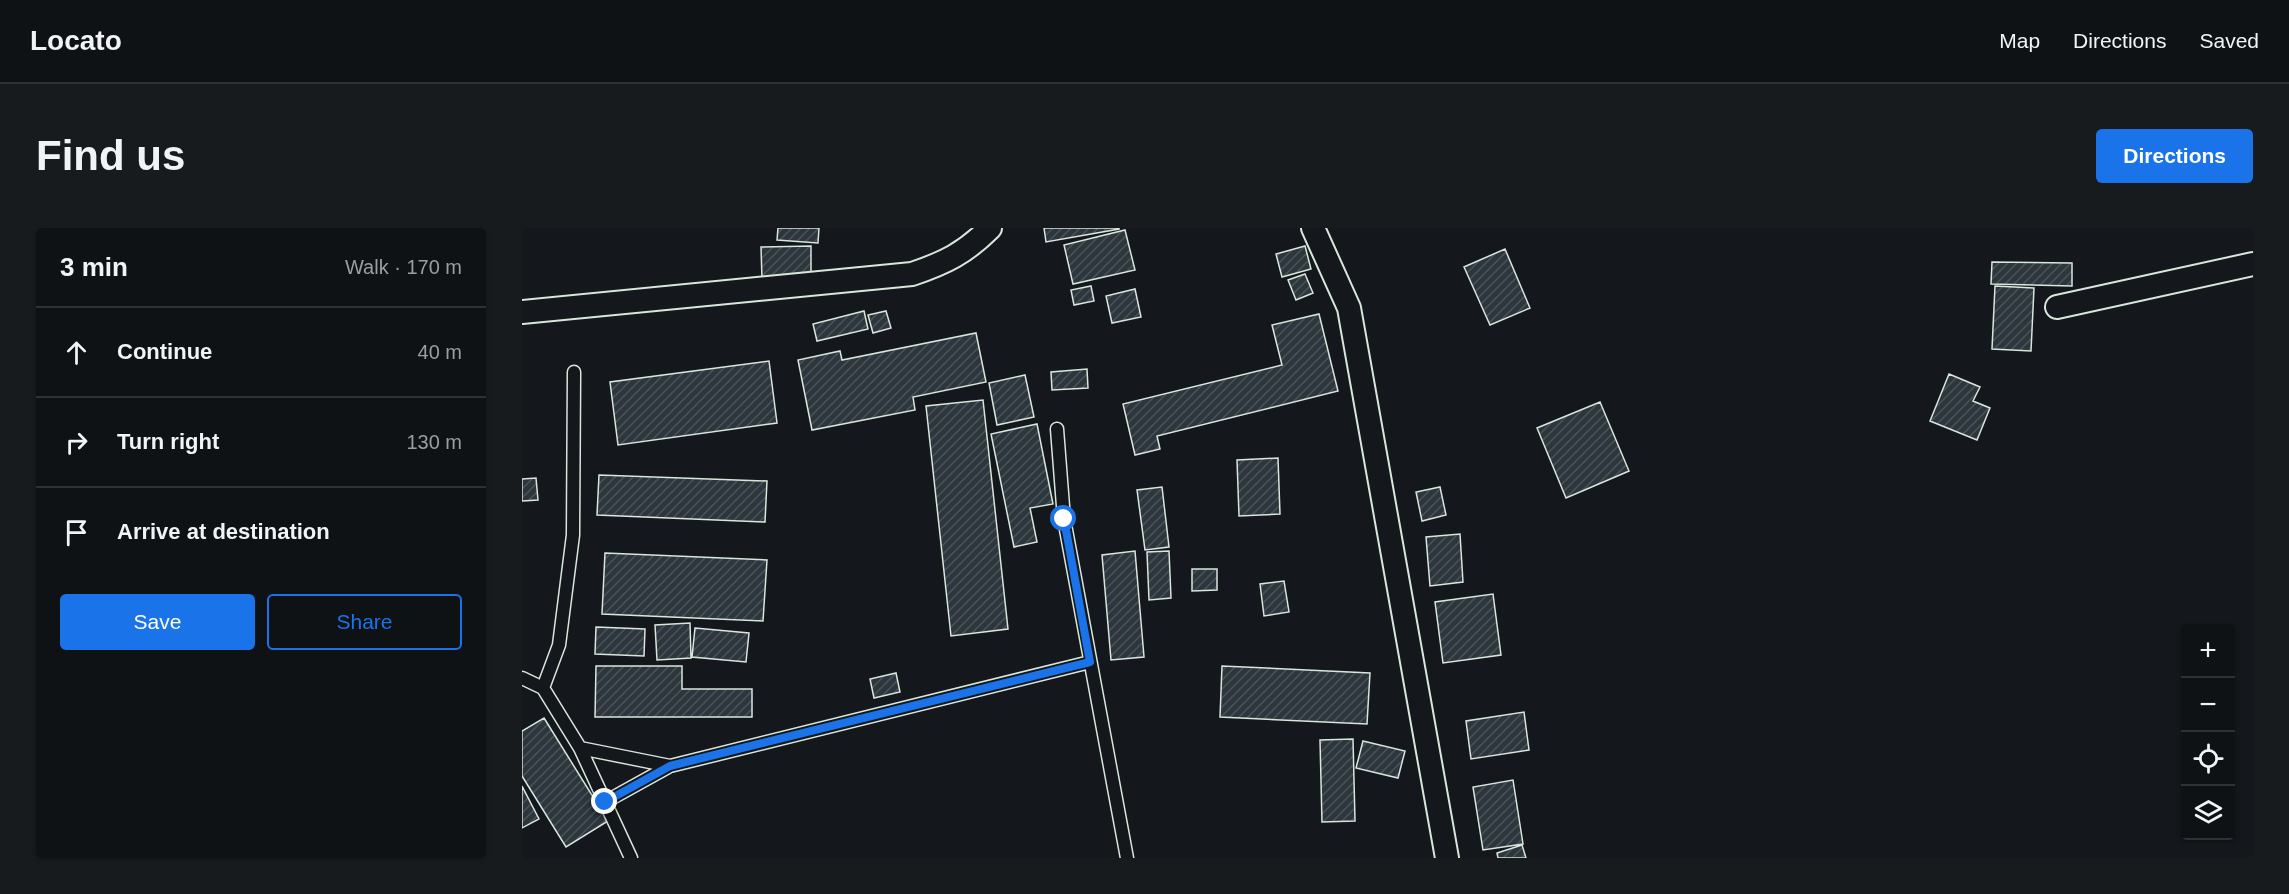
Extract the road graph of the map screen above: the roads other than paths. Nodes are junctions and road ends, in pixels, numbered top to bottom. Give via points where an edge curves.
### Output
1 (990, 228) edge
2 (1313, 228) edge
3 (2253, 264) edge
4 (2057, 307) dead end
5 (522, 312) edge
6 (574, 372) dead end
7 (1057, 429) dead end
8 (1090, 662) junction
9 (522, 678) edge
10 (543, 688) junction
11 (580, 748) junction
12 (670, 766) junction
13 (605, 802) junction
14 (631, 858) edge
15 (1127, 858) edge
16 (1447, 858) edge

1 - 5 street via 947,262 912,274
2 - 16 street via 1349,308
3 - 4 street
6 - 10 lane via 573,535 559,645
7 - 8 lane via 1064,519
8 - 12 lane
8 - 15 lane
9 - 10 lane
10 - 11 lane
11 - 12 lane
11 - 13 lane
12 - 13 lane
13 - 14 lane

